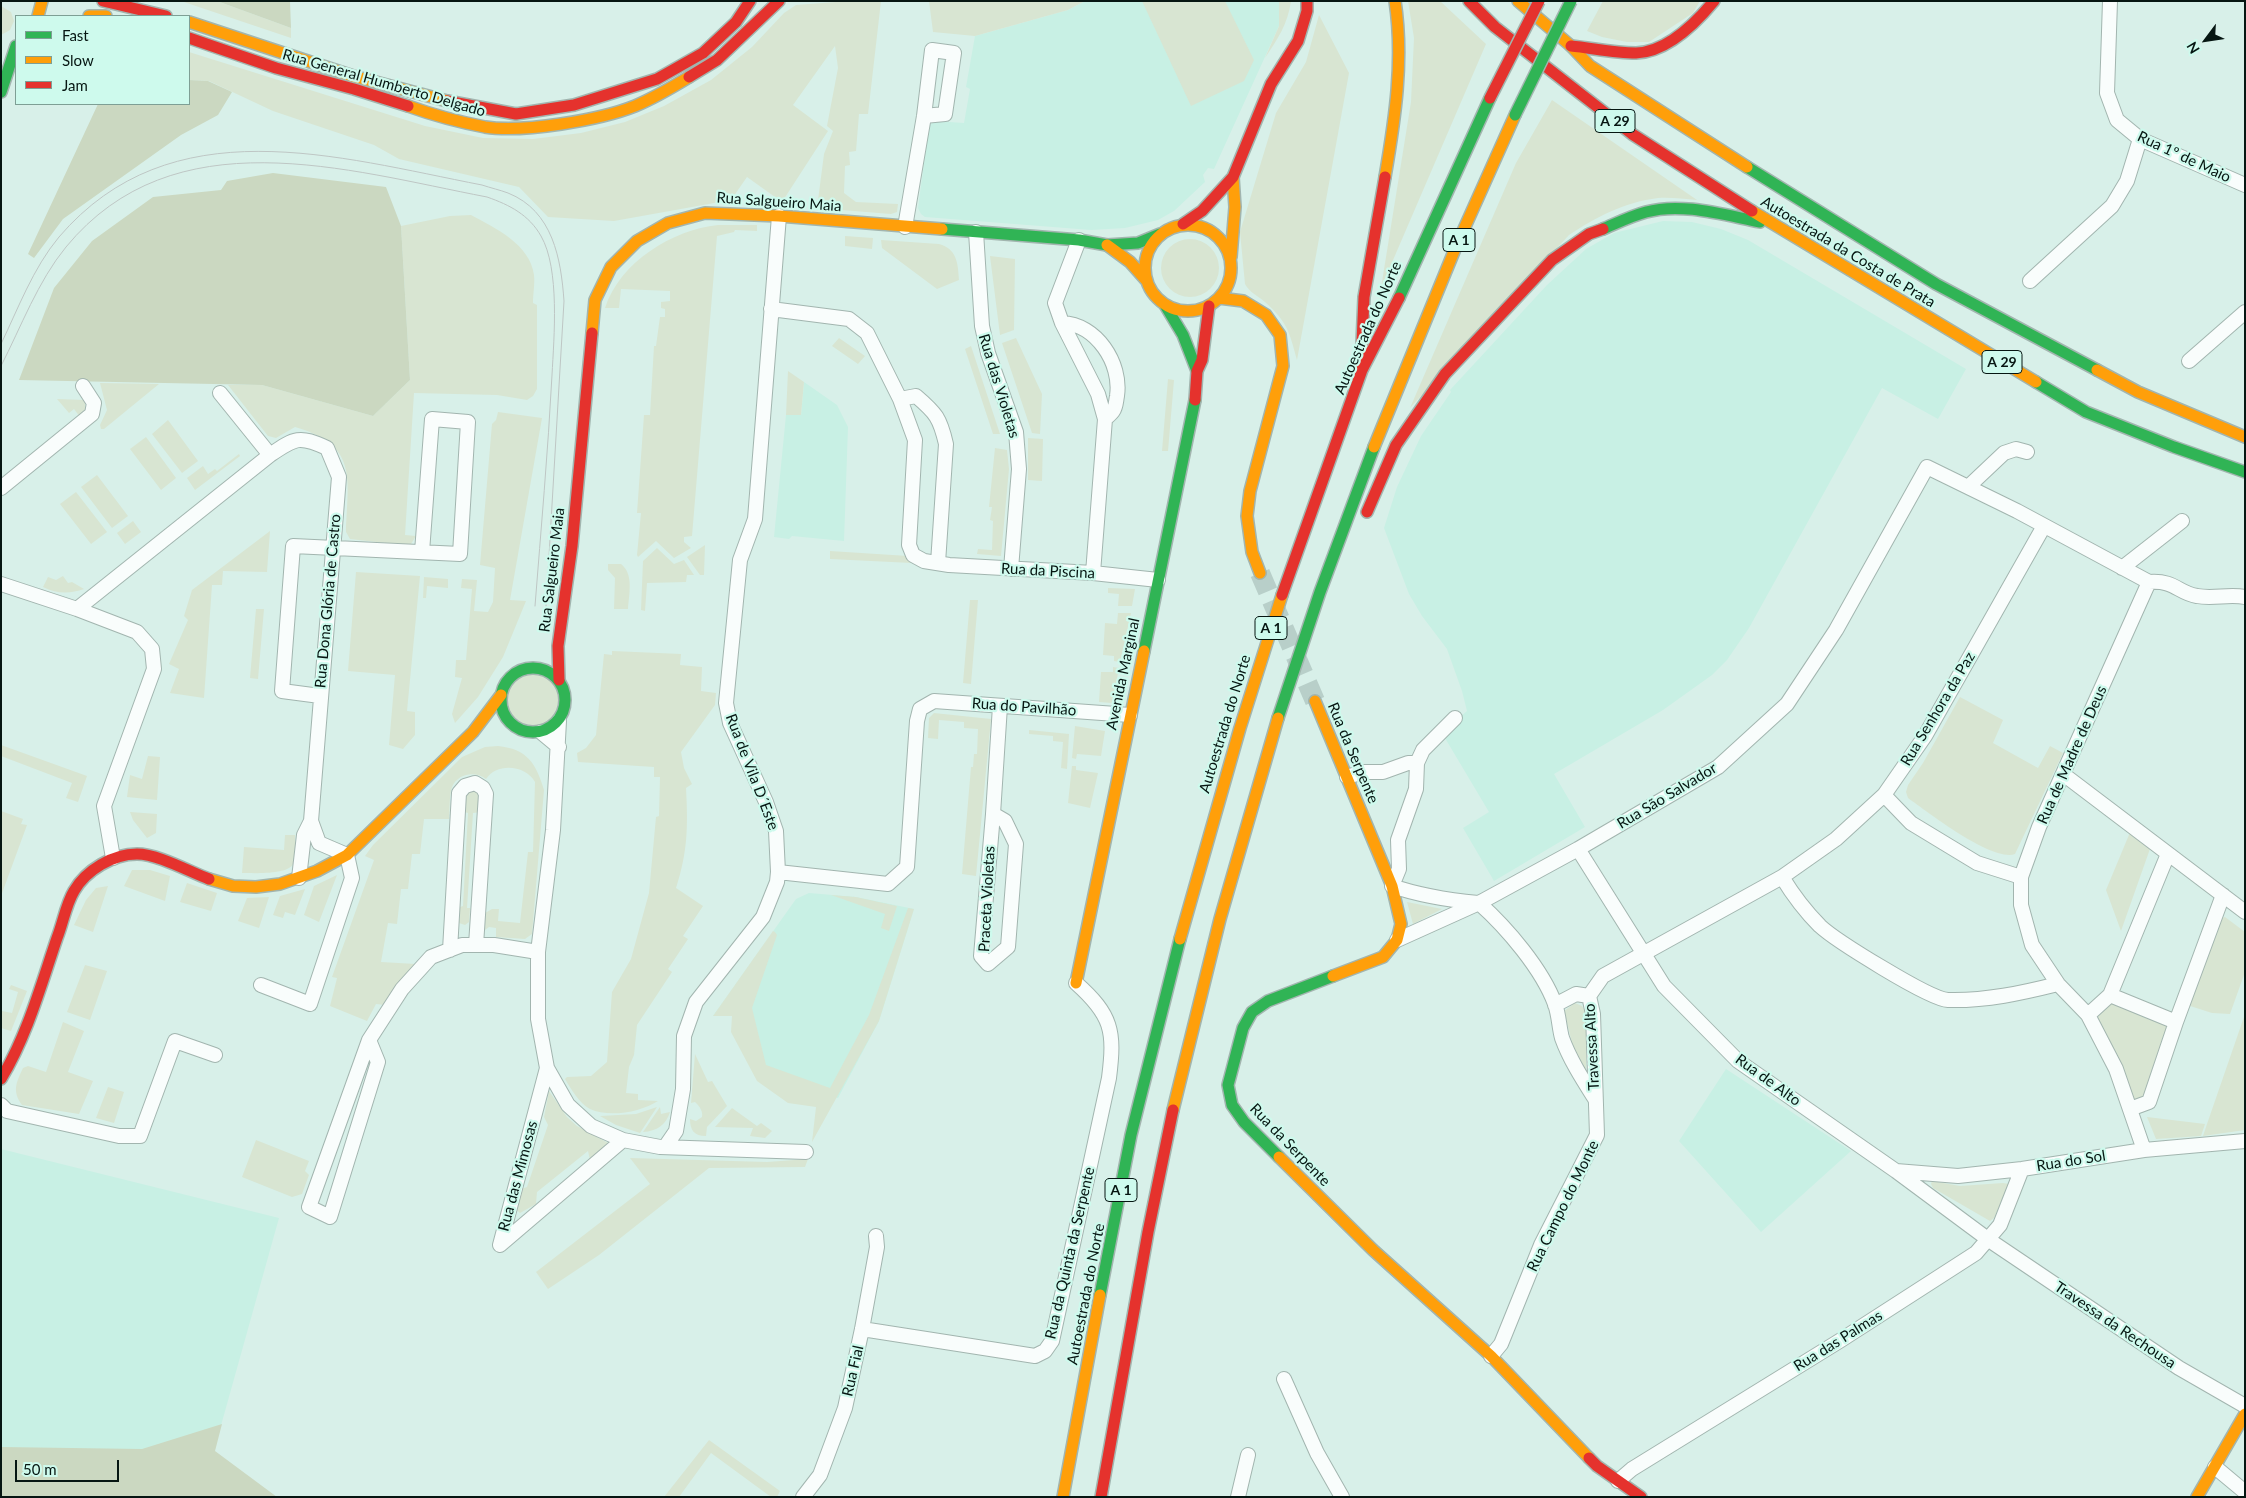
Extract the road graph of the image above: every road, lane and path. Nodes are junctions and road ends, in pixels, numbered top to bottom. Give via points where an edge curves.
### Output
1 (42, 1) edge
2 (103, 1) edge
3 (750, 1) edge
4 (779, 1) edge
5 (1307, 1) edge
6 (1395, 1) edge
7 (1469, 1) edge
8 (1518, 1) edge
9 (1539, 1) edge
10 (1571, 1) edge
11 (1714, 1) edge
12 (2122, 1) edge
13 (2110, 6) edge
14 (38, 15) edge
15 (162, 15) edge
16 (190, 22) edge
17 (190, 38) edge
18 (13, 42) edge
19 (1571, 46) junction
20 (1, 92) edge
21 (924, 116) dead end
22 (2140, 140) junction
23 (1234, 177) junction
24 (2245, 185) edge
25 (779, 216) junction
26 (1183, 224) junction
27 (1772, 224) junction
28 (904, 227) junction
29 (976, 232) junction
30 (1160, 234) junction
31 (1079, 240) junction
32 (1107, 245) junction
33 (1231, 261) junction
34 (1230, 279) junction
35 (1146, 280) junction
36 (2030, 281) dead end
37 (1219, 298) junction
38 (1243, 301) junction
39 (1165, 305) junction
40 (1209, 306) junction
41 (771, 309) junction
42 (2245, 312) edge
43 (1062, 323) junction
44 (2190, 361) dead end
45 (1197, 371) junction
46 (1360, 374) junction
47 (83, 386) dead end
48 (220, 393) dead end
49 (900, 399) junction
50 (1105, 419) junction
51 (2245, 437) edge
52 (2028, 452) dead end
53 (270, 455) junction
54 (2245, 472) edge
55 (1968, 487) junction
56 (1, 488) edge
57 (2182, 521) dead end
58 (2044, 526) junction
59 (333, 548) junction
60 (422, 552) junction
61 (1334, 553) junction
62 (938, 563) junction
63 (2122, 568) junction
64 (1011, 569) junction
65 (1093, 573) junction
66 (1260, 574) tunnel mouth
67 (1158, 580) junction
68 (2149, 582) junction
69 (1, 584) edge
70 (2245, 596) edge
71 (77, 609) junction
72 (558, 646) junction
73 (541, 669) junction
74 (559, 680) junction
75 (320, 696) junction
76 (502, 696) junction
77 (1315, 701) tunnel mouth
78 (1000, 706) junction
79 (1130, 715) junction
80 (1455, 718) dead end
81 (559, 720) junction
82 (512, 724) junction
83 (473, 732) junction
84 (541, 732) junction
85 (559, 747) junction
86 (1417, 763) junction
87 (2063, 774) junction
88 (1348, 777) junction
89 (1884, 795) junction
90 (993, 814) junction
91 (310, 821) junction
92 (319, 843) junction
93 (1578, 848) junction
94 (2168, 854) junction
95 (347, 855) junction
96 (113, 858) junction
97 (317, 871) junction
98 (778, 872) junction
99 (2021, 877) junction
100 (299, 878) junction
101 (1782, 878) junction
102 (1392, 886) junction
103 (2223, 895) junction
104 (1479, 903) junction
105 (2245, 912) edge
106 (1397, 940) junction
107 (476, 945) junction
108 (450, 950) junction
109 (538, 952) junction
110 (1644, 952) junction
111 (1076, 982) joint
112 (2058, 984) junction
113 (261, 985) dead end
114 (2110, 995) junction
115 (1589, 996) junction
116 (1555, 1004) junction
117 (2088, 1015) junction
118 (2176, 1022) junction
119 (370, 1040) junction
120 (215, 1055) dead end
121 (547, 1068) junction
122 (1, 1080) edge
123 (1595, 1099) junction
124 (1, 1104) edge
125 (2130, 1109) junction
126 (623, 1140) junction
127 (2245, 1141) edge
128 (665, 1147) junction
129 (2144, 1150) junction
130 (806, 1152) dead end
131 (2022, 1169) junction
132 (1896, 1171) junction
133 (876, 1236) dead end
134 (1988, 1240) junction
135 (862, 1329) junction
136 (1491, 1356) junction
137 (1284, 1379) dead end
138 (2245, 1406) edge
139 (2245, 1414) edge
140 (1248, 1454) dead end
141 (2215, 1467) junction
142 (1618, 1481) junction
143 (2245, 1492) edge
144 (803, 1497) edge
145 (1063, 1497) edge
146 (1101, 1497) edge
147 (1238, 1497) edge
148 (1342, 1497) edge
149 (1641, 1497) edge
150 (2197, 1497) edge

1 - 14 main road
2 - 15 main road
3 - 16 main road, Rua General Humberto Delgado via 736,22 703,53 656,79 574,106 516,114 456,103 353,76
4 - 17 main road, Rua General Humberto Delgado via 717,60 662,94 633,107 534,128 487,127 438,116 276,68
5 - 23 main road via 1298,41 1271,84
6 - 46 main road via 1401,52 1398,89 1387,178 1364,299
7 - 27 main road, Autoestrada da Costa de Prata / A 29 via 1495,27 1632,134
8 - 19 main road, Autoestrada da Costa de Prata / A 29
9 - 46 main road, Autoestrada do Norte / A 1, bridge
10 - 61 main road, A 1, bridge via 1471,210
11 - 19 main road via 1700,19 1667,43 1642,52
12 - 13 street, Rua 1º de Maio
13 - 22 street, Rua 1º de Maio via 2107,93 2117,120
18 - 20 main road
19 - 51 main road, Autoestrada da Costa de Prata / A 29 via 1590,66 1665,117 1936,284 2138,392
21 - 28 street
22 - 24 street, Rua 1º de Maio
22 - 36 street via 2127,181 2112,206
23 - 26 main road via 1202,211
23 - 33 main road via 1236,194 1230,233
25 - 28 main road, Rua Salgueiro Maia
25 - 41 street
25 - 72 main road, Rua Salgueiro Maia via 705,213 668,223 637,241 611,267 595,300 572,546
26 - 30 main road
26 - 33 main road via 1209,230 1227,248
27 - 54 main road, Autoestrada da Costa de Prata / A 29 via 2086,412
27 - 61 main road via 1693,210 1648,212 1589,234 1552,260 1445,374 1396,445 1364,518
28 - 29 main road, Rua Salgueiro Maia
29 - 31 main road, Rua Salgueiro Maia
29 - 64 street, Rua das Violetas via 982,326 988,353 1016,432 1019,469
30 - 32 main road, Rua Salgueiro Maia via 1138,243
30 - 35 main road via 1146,255
31 - 32 main road, Rua Salgueiro Maia
31 - 43 street via 1055,303
32 - 35 main road, Rua Salgueiro Maia via 1130,262
33 - 34 main road
34 - 37 main road
34 - 38 main road
35 - 39 main road via 1156,298
37 - 38 main road
37 - 40 main road
38 - 66 main road via 1266,315 1280,335 1282,366 1250,491 1247,516 1252,552
39 - 40 main road via 1193,311
39 - 45 main road, Avenida Marginal via 1183,335
40 - 45 main road, Avenida Marginal via 1202,360
41 - 49 street via 849,319 867,333
41 - 98 street, Rua de Vila D´Este via 755,520 740,560 726,703 730,723 776,831
42 - 44 street
43 - 50 street via 1098,394
43 - 50 street via 1074,324 1093,335 1107,351 1118,390 1114,410
45 - 67 main road, Avenida Marginal via 1196,394
46 - 145 main road, Autoestrada do Norte / A 1 via 1261,655 1192,886 1140,1097
47 - 56 street via 94,403 92,414
48 - 53 street
49 - 62 street, Rua da Piscina via 915,440 909,545 913,555
49 - 62 street via 916,396 935,412 942,426 946,444
50 - 65 street
52 - 55 street via 2016,449 2004,453
53 - 59 street, Rua Dona Glória de Castro via 290,441 308,439 327,448 340,476
53 - 71 street, Rua Dona Glória de Castro
55 - 58 street
55 - 93 street, Rua São Salvador via 1927,467 1836,630 1787,704 1718,767
57 - 63 street
58 - 63 street
58 - 89 street, Rua Senhora da Paz via 1925,736
59 - 60 street
59 - 75 street, Rua Dona Glória de Castro
59 - 75 street via 293,546 282,691
60 - 60 street via 460,554 468,422 432,419
61 - 146 main road, A 1 via 1263,768 1225,899 1180,1077 1148,1219
62 - 64 street, Rua da Piscina
63 - 68 street
64 - 65 street, Rua da Piscina
65 - 67 street, Rua da Piscina
67 - 79 main road, Avenida Marginal
68 - 70 street via 2163,581 2196,596
68 - 87 street, Rua de Madre de Deus
69 - 71 street
71 - 96 street via 137,632 152,649 154,669 104,806
72 - 73 main road, Rua Salgueiro Maia
72 - 74 main road, Rua Salgueiro Maia
73 - 74 main road
73 - 76 main road via 530,668 511,677
74 - 81 main road via 566,700
75 - 91 street, Rua Dona Glória de Castro
76 - 82 main road via 505,716
76 - 83 main road
77 - 88 main road, Rua da Serpente
78 - 79 street, Rua do Pavilhão
78 - 90 street, Praceta Violetas
78 - 98 street, Rua do Pavilhão via 934,701 920,709 907,867 888,884
79 - 111 main road, Avenida Marginal
80 - 86 street via 1423,750
81 - 84 main road
81 - 85 street, Rua das Mimosas
82 - 83 main road
82 - 84 main road via 526,731
83 - 95 main road
84 - 85 street
85 - 109 street, Rua das Mimosas
86 - 88 street
86 - 102 street via 1416,789 1398,840 1399,869
87 - 94 street
87 - 99 street, Rua de Madre de Deus
88 - 102 main road, Rua da Serpente
89 - 99 street via 1911,823 1977,863
89 - 101 street, Rua Senhora da Paz via 1836,839
90 - 90 street, Praceta Violetas via 1005,821 1016,844 1008,947 988,964 981,956
91 - 92 street, Rua Dona Glória de Castro
91 - 100 street, Rua Dona Glória de Castro via 304,835
92 - 95 street
92 - 97 street, Rua Dona Glória de Castro
93 - 104 street, Rua São Salvador
93 - 110 street, Rua de Alto
94 - 103 street
94 - 114 street
95 - 97 main road
95 - 113 street via 352,878 310,1004
96 - 100 main road via 138,854 233,886 256,887
96 - 122 main road via 92,871 74,891 33,1007
97 - 100 main road
98 - 128 street, Rua de Vila D´Este via 764,916 696,1002 684,1036 683,1089 676,1131
99 - 112 street, Rua de Madre de Deus via 2021,905 2032,945
101 - 110 street, Rua Senhora da Paz
101 - 112 street via 1821,927 1906,982 1946,1000 2010,996
102 - 104 street via 1434,898
102 - 106 main road, Rua da Serpente via 1401,924
103 - 105 street
103 - 118 street
104 - 106 street, Rua São Salvador
104 - 116 street, Rua Campo do Monte via 1495,917 1538,972
106 - 136 main road, Rua da Serpente via 1383,956 1268,1001 1252,1012 1243,1028 1228,1085 1232,1105 1244,1122 1366,1243
107 - 108 street via 462,945
107 - 108 street via 486,794 475,783 465,786 459,794
107 - 109 street
108 - 119 street via 431,957 408,983
109 - 121 street, Rua das Mimosas via 538,1019
110 - 115 street, Travessa Alto via 1603,976
110 - 132 street, Rua de Alto via 1664,986 1738,1061
111 - 135 street, Rua da Quinta da Serpente via 1094,1000 1108,1023 1113,1046 1052,1341 1045,1351 1035,1356
112 - 117 street, Rua de Madre de Deus
114 - 117 street
114 - 118 street
115 - 116 street, Travessa Alto via 1576,994
115 - 123 street, Travessa Alto via 1593,1014
116 - 123 street, Rua Campo do Monte via 1562,1038
117 - 125 street, Rua de Madre de Deus via 2116,1069
118 - 125 street via 2150,1102
119 - 119 street via 309,1207 330,1216 378,1062
120 - 124 street via 175,1041 140,1136 119,1136 7,1111
121 - 126 street, Rua das Mimosas via 568,1105 591,1126
121 - 126 street, Rua das Mimosas via 500,1245
123 - 136 street, Rua Campo do Monte via 1597,1136 1541,1244 1501,1344
125 - 129 street, Rua de Madre de Deus
126 - 128 street, Rua das Mimosas
127 - 129 street, Rua do Sol
128 - 130 street, Rua das Mimosas
129 - 131 street, Rua do Sol
131 - 132 street, Rua do Sol via 1958,1176
131 - 134 street, Rua das Palmas via 2000,1226
132 - 134 street, Rua de Alto
133 - 135 street, Rua Fial via 877,1247
134 - 138 street, Travessa da Rechousa via 2179,1368
134 - 142 street, Rua das Palmas via 1976,1253 1632,1469
135 - 144 street, Rua Fial via 845,1408 834,1441 820,1475
136 - 142 main road, Rua da Serpente via 1597,1466
137 - 148 street via 1317,1453
139 - 141 main road
140 - 147 street
141 - 143 street
141 - 150 main road
142 - 149 main road, Rua da Serpente

